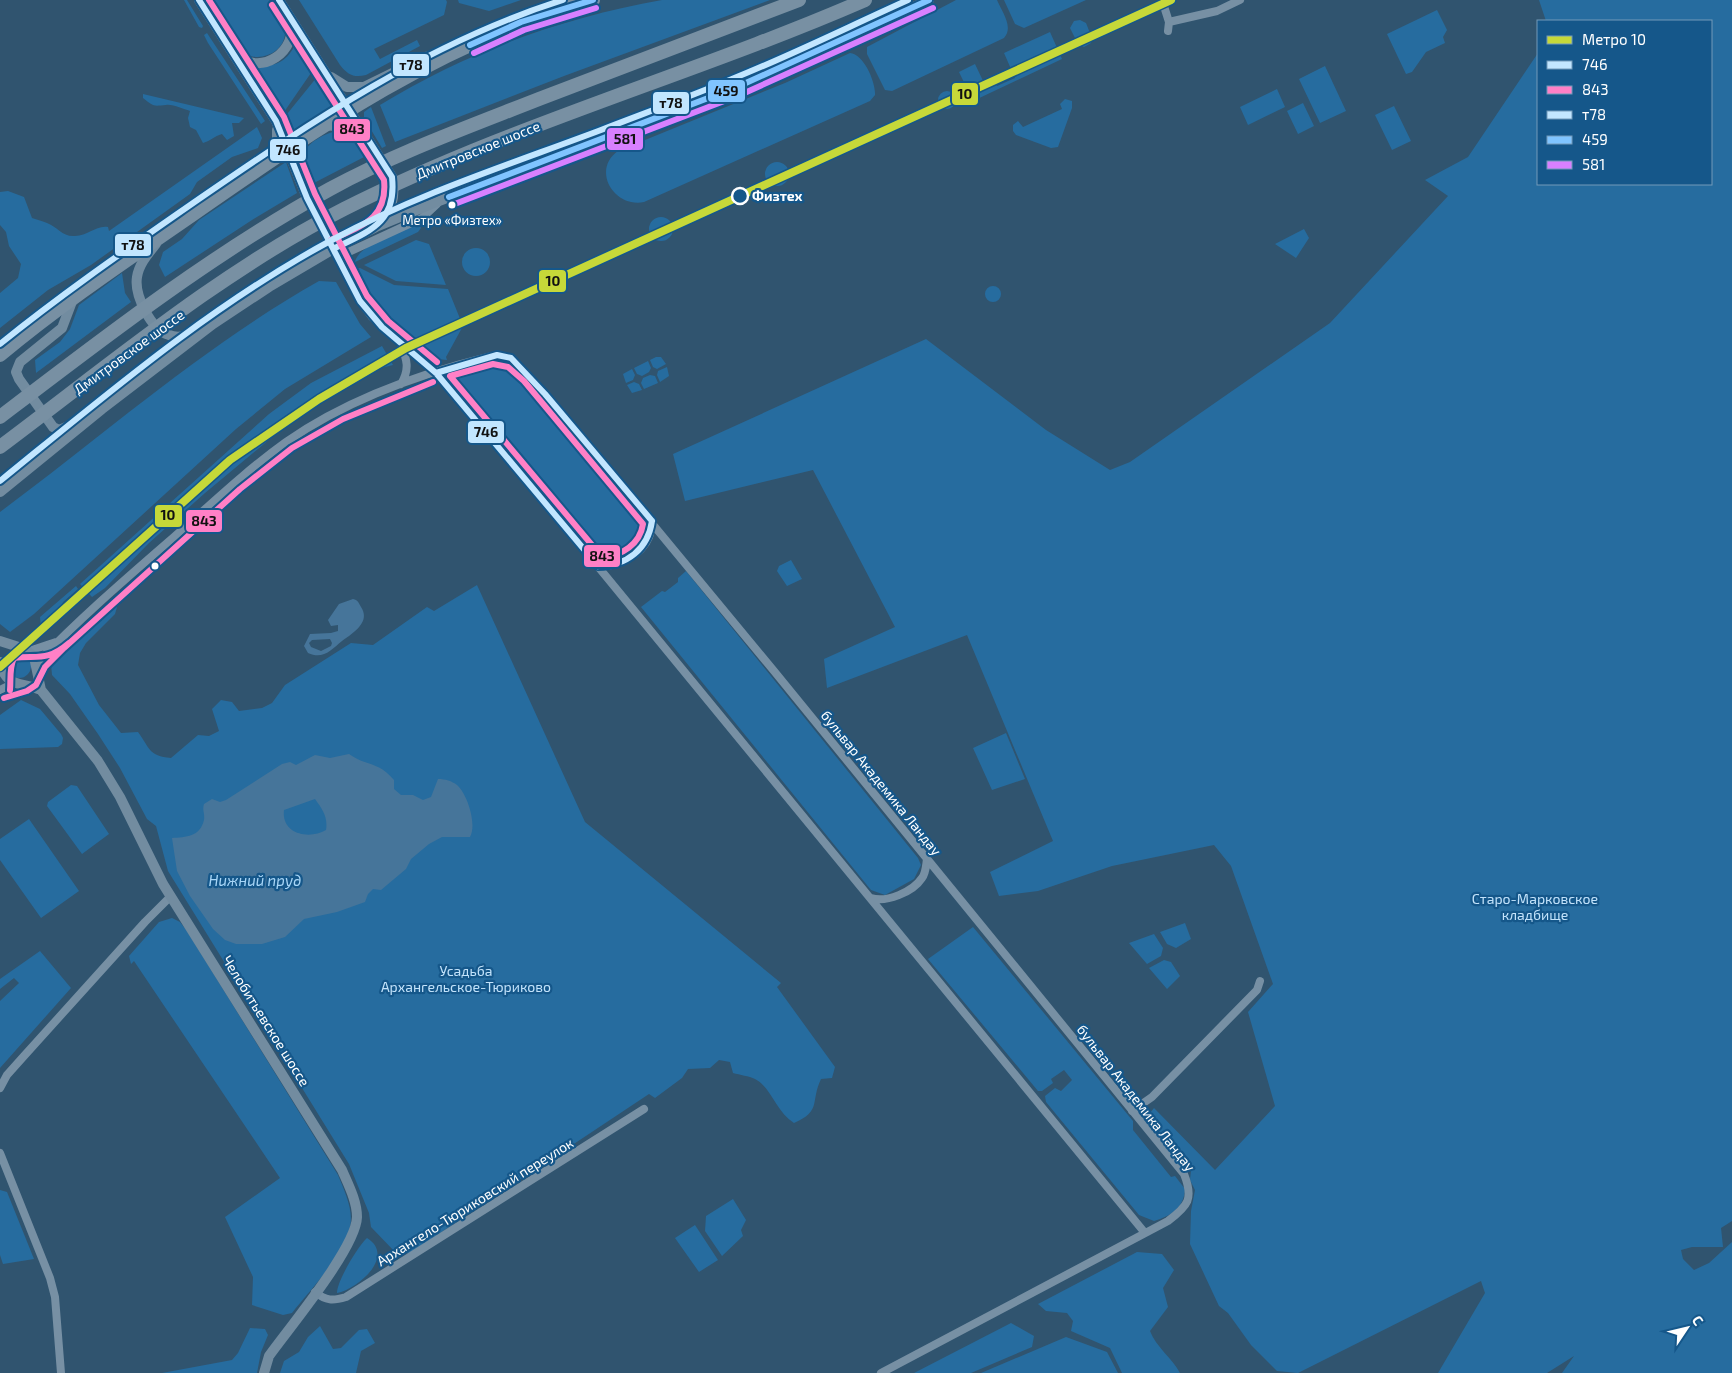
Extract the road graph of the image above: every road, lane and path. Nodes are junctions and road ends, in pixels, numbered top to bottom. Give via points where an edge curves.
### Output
1 (199, 0) edge
2 (279, 0) edge
3 (593, 0) edge
4 (799, 0) edge
5 (865, 0) edge
6 (929, 0) edge
7 (1162, 0) edge
8 (1240, 0) edge
9 (289, 15) junction
10 (1169, 22) junction
11 (1168, 31) dead end
12 (230, 47) junction
13 (456, 52) junction
14 (326, 73) junction
15 (349, 109) junction
16 (276, 121) junction
17 (325, 125) junction
18 (369, 141) junction
19 (287, 150) junction
20 (258, 169) junction
21 (441, 200) junction
22 (376, 227) junction
23 (163, 235) junction
24 (336, 252) junction
25 (73, 299) junction
26 (213, 324) junction
27 (16, 342) junction
28 (401, 343) junction
29 (0, 348) edge
30 (0, 356) edge
31 (436, 373) junction
32 (401, 384) junction
33 (102, 409) junction
34 (0, 417) edge
35 (0, 447) edge
36 (0, 492) edge
37 (652, 521) junction
38 (598, 566) junction
39 (0, 641) edge
40 (58, 641) junction
41 (25, 649) junction
42 (0, 663) edge
43 (36, 667) junction
44 (3, 675) junction
45 (17, 683) junction
46 (1, 689) edge
47 (41, 690) junction
48 (927, 859) junction
49 (171, 896) junction
50 (871, 898) junction
51 (1260, 982) dead end
52 (0, 1088) edge
53 (644, 1109) dead end
54 (1132, 1111) junction
55 (0, 1153) edge
56 (1145, 1233) junction
57 (315, 1292) junction
58 (61, 1373) edge
59 (264, 1373) edge
60 (881, 1373) edge

1 - 12 main road
2 - 9 main road
3 - 13 highway via 521,22
4 - 34 highway, Дмитровское шоссе via 484,121 361,173 258,230 130,318
5 - 35 highway, Дмитровское шоссе via 386,188 288,240 208,293
6 - 21 main road via 736,87
7 - 10 street
8 - 10 street via 1217,11
9 - 12 main road via 292,30 289,43 273,60 250,63
9 - 14 main road
10 - 11 street
12 - 16 main road
13 - 14 main road via 425,57 364,87 348,87
13 - 15 highway
14 - 15 main road
15 - 17 highway
15 - 18 main road
16 - 19 main road
16 - 20 main road via 277,141 268,159
17 - 18 main road via 344,127
17 - 19 highway
18 - 22 main road via 392,177 395,190 390,210
19 - 20 highway
19 - 24 main road via 307,198
20 - 23 highway
21 - 22 main road
21 - 24 street via 422,218
22 - 24 main road
23 - 25 highway
23 - 26 main road via 145,257 137,277 141,305 162,332 169,335 184,336
24 - 26 main road via 268,287
24 - 28 street via 360,301
25 - 27 highway
25 - 33 main road via 62,328 20,362 16,372 53,427 59,430
26 - 33 main road
27 - 29 main road
27 - 30 highway
28 - 31 street
28 - 32 street via 408,365
31 - 32 street
31 - 37 street, бульвар Академика Ландау via 488,356 511,358
31 - 38 street
32 - 40 street via 343,410 282,445
33 - 36 main road
37 - 38 street via 644,545 617,564
37 - 48 street, бульвар Академика Ландау
38 - 50 street
39 - 41 main road
40 - 41 street
40 - 43 street
41 - 42 main road via 7,652
41 - 43 main road, Челобитьевское шоссе
42 - 44 main road
43 - 45 main road via 31,678
43 - 47 main road, Челобитьевское шоссе
44 - 45 main road
44 - 46 street
45 - 46 street
45 - 47 main road
47 - 49 main road, Челобитьевское шоссе via 98,761
48 - 50 street via 924,875 914,887 888,899
48 - 54 street, бульвар Академика Ландау
49 - 52 street via 24,1056
49 - 57 main road, Челобитьевское шоссе via 342,1170 352,1192 356,1209 355,1228
50 - 56 street
51 - 54 street via 1257,990 1156,1093
53 - 57 street, Архангело-Тюриковский переулок via 346,1297 324,1299
54 - 56 street, бульвар Академика Ландау via 1184,1174 1190,1192 1178,1213
55 - 58 street via 50,1278
56 - 60 street, бульвар Академика Ландау
57 - 59 main road, Челобитьевское шоссе via 269,1356

